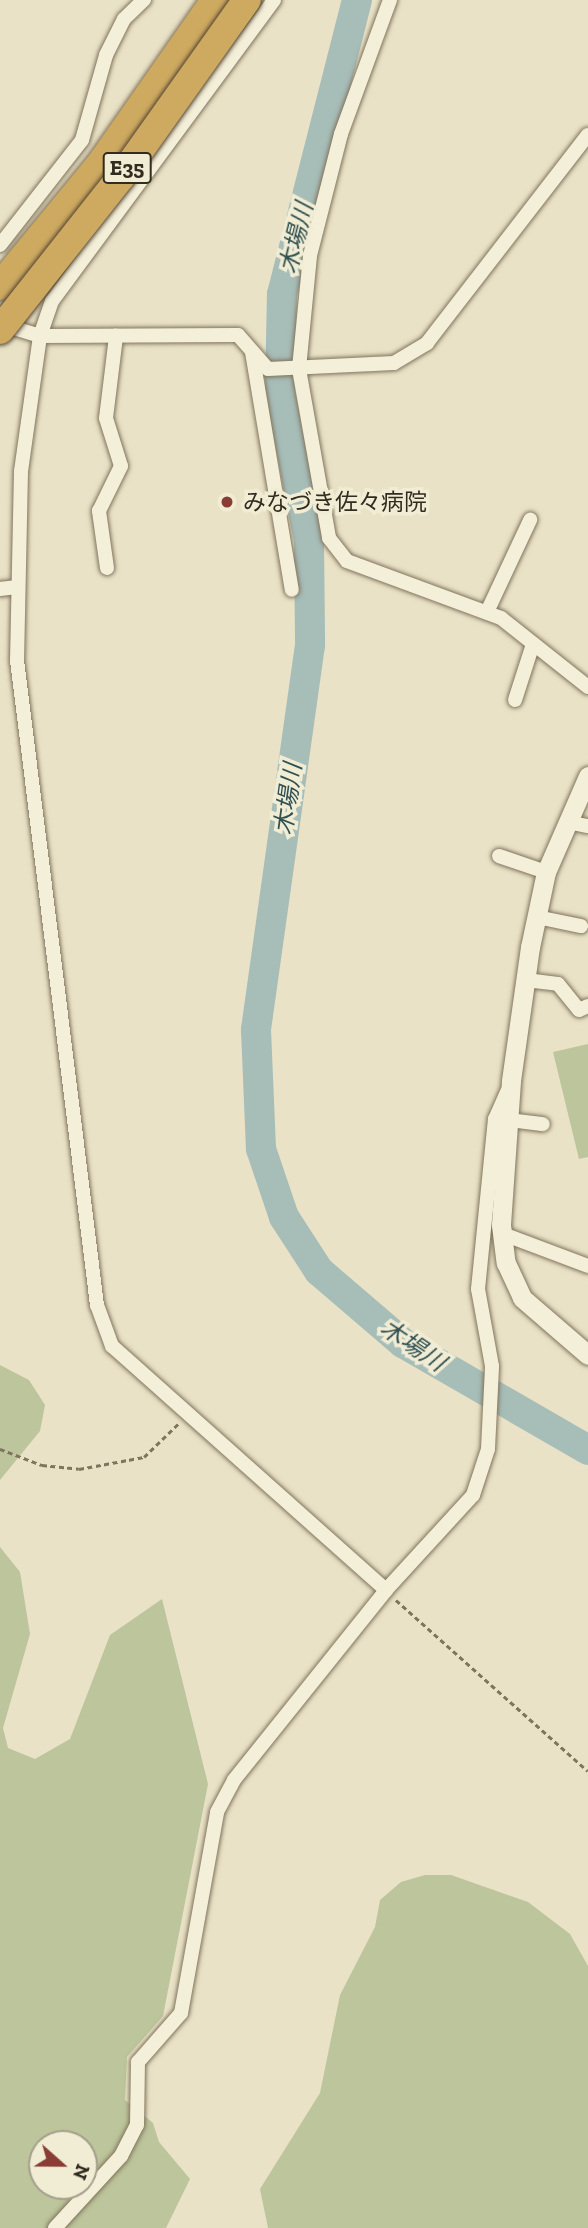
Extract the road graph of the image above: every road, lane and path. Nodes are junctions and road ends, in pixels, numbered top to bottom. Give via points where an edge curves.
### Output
1 (144, 0) edge
2 (215, 0) edge
3 (390, 0) edge
4 (261, 2) edge
5 (588, 135) edge
6 (0, 245) edge
7 (0, 286) edge
8 (0, 324) edge
9 (0, 330) edge
10 (40, 336) junction
11 (116, 336) junction
12 (252, 352) junction
13 (297, 369) junction
14 (530, 520) dead end
15 (107, 568) dead end
16 (17, 587) junction
17 (0, 589) edge
18 (292, 590) dead end
19 (487, 612) junction
20 (533, 644) junction
21 (588, 687) edge
22 (516, 700) dead end
23 (588, 776) edge
24 (567, 822) junction
25 (588, 826) edge
26 (499, 856) dead end
27 (547, 872) junction
28 (537, 917) junction
29 (582, 926) dead end
30 (526, 980) junction
31 (588, 1006) edge
32 (511, 1081) junction
33 (509, 1120) junction
34 (543, 1124) dead end
35 (503, 1234) junction
36 (586, 1263) edge
37 (588, 1355) edge
38 (185, 1417) junction
39 (0, 1449) edge
40 (386, 1590) junction
41 (588, 1771) edge
42 (55, 2228) edge

1 - 6 street via 124,19 107,55 82,140
2 - 7 highway, E35 via 101,163
3 - 13 street via 341,134 310,256
4 - 9 highway, E35, bridge
4 - 10 street via 52,301
5 - 13 street via 427,343 394,363
8 - 10 street
10 - 11 street
10 - 16 street via 21,471
11 - 12 street via 238,335
11 - 15 street via 106,418 121,466 99,511
12 - 13 street via 268,369
12 - 18 street
13 - 19 street via 328,538 347,561
14 - 19 street
16 - 17 street
16 - 38 street via 17,660 97,1306 111,1346
19 - 20 street
20 - 21 street
20 - 22 street
23 - 24 street
24 - 25 street
24 - 27 street
26 - 27 street
27 - 28 street
28 - 29 street
28 - 30 street
30 - 31 street via 558,984 579,1010
30 - 32 street
32 - 33 street
32 - 40 street via 495,1119 478,1289 492,1366 488,1448 473,1495
33 - 34 street
33 - 35 street
35 - 36 street
35 - 37 street via 506,1263 522,1298
38 - 39 path via 144,1457 79,1469 42,1465
38 - 40 street
40 - 41 path
40 - 42 street via 234,1780 217,1812 181,2013 138,2063 137,2125 121,2156

